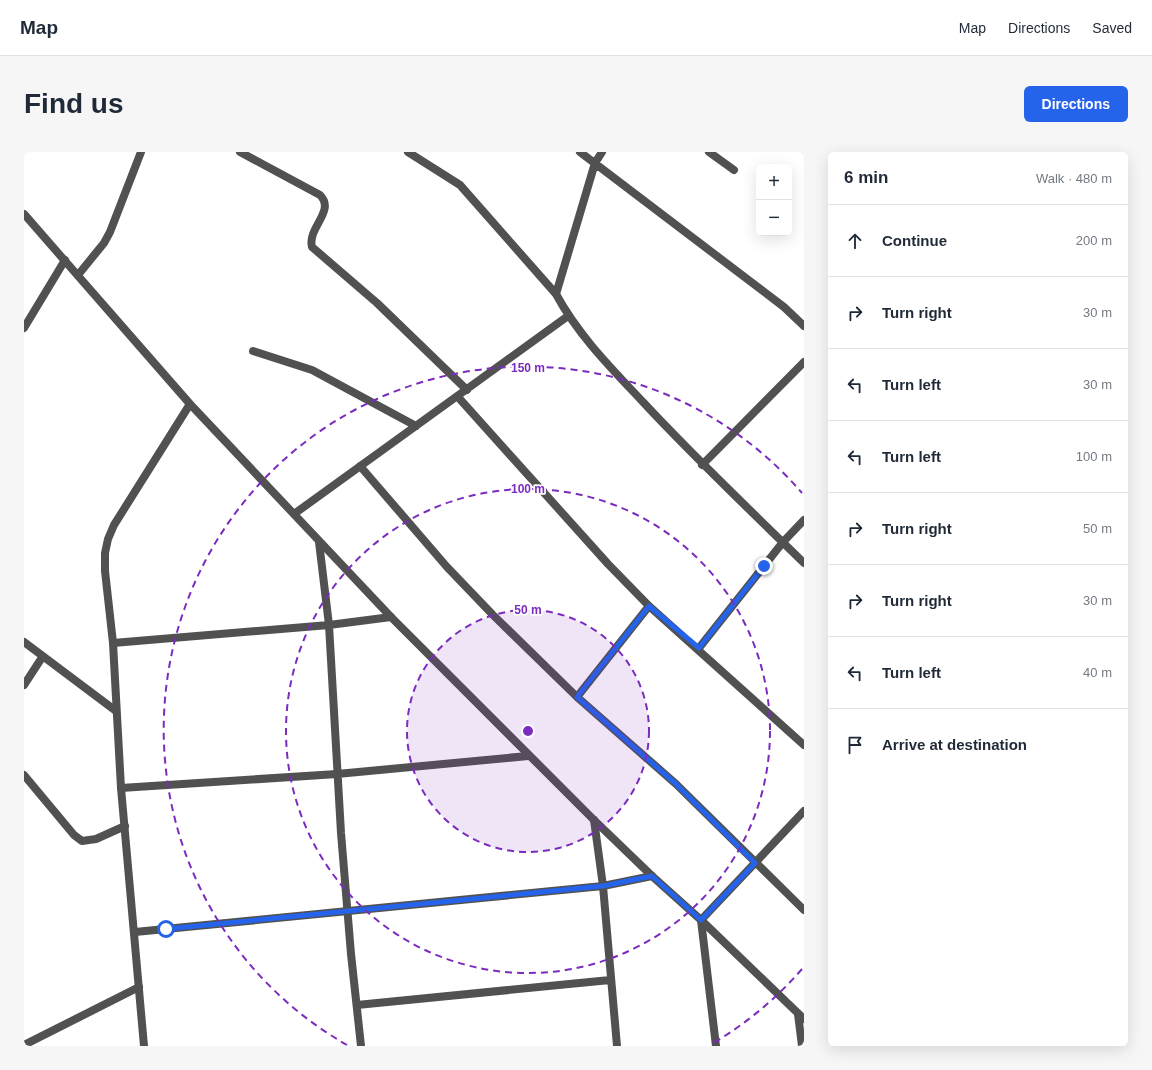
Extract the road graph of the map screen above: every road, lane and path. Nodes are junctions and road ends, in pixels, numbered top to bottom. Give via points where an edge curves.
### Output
1 (141, 152) edge
2 (240, 152) edge
3 (408, 152) edge
4 (580, 152) edge
5 (602, 152) edge
6 (709, 152) edge
7 (595, 163) junction
8 (734, 170) dead end
9 (24, 214) edge
10 (64, 260) junction
11 (78, 275) junction
12 (556, 294) junction
13 (568, 316) junction
14 (804, 326) edge
15 (24, 328) edge
16 (253, 351) dead end
17 (804, 362) edge
18 (467, 390) junction
19 (458, 397) junction
20 (190, 404) junction
21 (416, 426) junction
22 (702, 465) junction
23 (360, 466) junction
24 (294, 514) junction
25 (804, 520) edge
26 (319, 542) junction
27 (783, 542) junction
28 (804, 563) edge
29 (649, 606) junction
30 (391, 617) junction
31 (329, 625) junction
32 (24, 642) edge
33 (113, 643) junction
34 (699, 648) junction
35 (43, 656) junction
36 (24, 686) edge
37 (577, 697) junction
38 (116, 710) junction
39 (804, 744) edge
40 (528, 756) junction
41 (337, 774) junction
42 (24, 775) edge
43 (121, 788) junction
44 (804, 811) edge
45 (594, 820) junction
46 (125, 826) junction
47 (755, 863) junction
48 (652, 876) junction
49 (603, 886) junction
50 (804, 910) edge
51 (348, 911) junction
52 (701, 920) junction
53 (135, 932) junction
54 (610, 980) junction
55 (139, 987) junction
56 (357, 1005) junction
57 (801, 1016) edge
58 (24, 1045) edge
59 (144, 1046) edge
60 (361, 1046) edge
61 (617, 1046) edge
62 (716, 1046) edge
63 (802, 1046) edge

1 - 11 street via 110,232
2 - 18 street via 324,199 325,207 311,236 312,247 377,303
3 - 12 street via 460,185
4 - 7 street
5 - 7 street
6 - 8 street
7 - 12 street
7 - 14 street via 784,307
9 - 10 street
10 - 11 street
10 - 15 street
11 - 20 street
12 - 13 street
13 - 18 street
13 - 22 street via 611,368
16 - 21 street via 312,370
17 - 22 street
18 - 19 street
19 - 21 street
19 - 29 street
20 - 24 street
20 - 33 street via 114,525 108,539 105,571
21 - 23 street
22 - 27 street
23 - 24 street
23 - 37 street via 467,588
24 - 26 street
25 - 27 street
26 - 30 street
26 - 31 street
27 - 28 street
27 - 34 street
29 - 34 street
29 - 37 street
30 - 31 street
30 - 40 street
31 - 33 street
31 - 41 street
32 - 35 street
33 - 38 street
34 - 39 street
35 - 36 street
35 - 38 street
37 - 47 street via 676,784
38 - 43 street
40 - 41 street
40 - 45 street
41 - 43 street
41 - 51 street
42 - 46 street via 78,839 87,842
43 - 46 street
44 - 47 street
45 - 48 street
45 - 49 street
46 - 53 street
47 - 50 street
47 - 52 street
48 - 49 street
48 - 52 street
49 - 51 street
49 - 54 street
51 - 53 street
51 - 56 street
52 - 57 street
52 - 62 street
53 - 55 street
54 - 56 street
54 - 61 street
55 - 58 street
55 - 59 street
56 - 60 street
57 - 63 street

